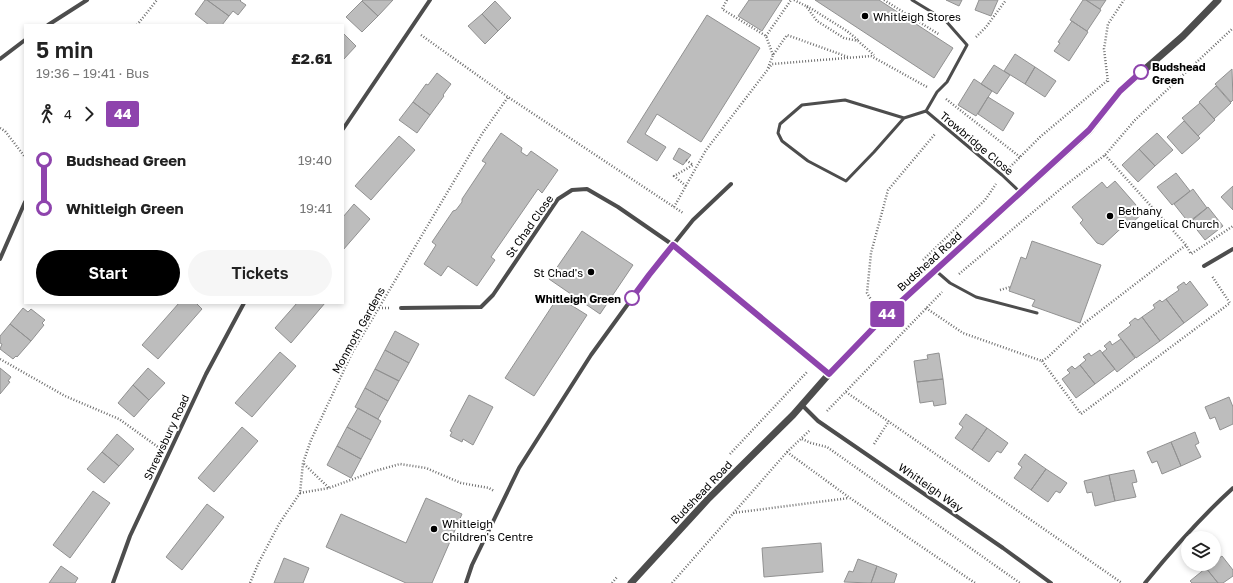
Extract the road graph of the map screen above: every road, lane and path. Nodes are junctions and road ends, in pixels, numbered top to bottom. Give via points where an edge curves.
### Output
1 (87, 0) edge
2 (157, 0) edge
3 (430, 0) edge
4 (727, 0) edge
5 (792, 0) edge
6 (884, 0) edge
7 (912, 0) edge
8 (1006, 0) edge
9 (1124, 0) edge
10 (1218, 0) edge
11 (806, 6) junction
12 (50, 24) edge
13 (139, 24) edge
14 (411, 28) junction
15 (1233, 28) edge
16 (766, 36) junction
17 (946, 38) dead end
18 (24, 41) edge
19 (858, 41) junction
20 (967, 45) junction
21 (773, 55) junction
22 (875, 57) dead end
23 (850, 58) dead end
24 (0, 59) edge
25 (767, 70) dead end
26 (1107, 81) junction
27 (1120, 91) junction
28 (937, 92) junction
29 (508, 98) junction
30 (926, 111) junction
31 (904, 118) junction
32 (942, 124) junction
33 (0, 128) edge
34 (344, 128) edge
35 (1105, 155) junction
36 (24, 157) edge
37 (1020, 157) junction
38 (686, 160) dead end
39 (1002, 175) junction
40 (731, 184) dead end
41 (686, 186) dead end
42 (1021, 192) junction
43 (24, 204) edge
44 (693, 220) junction
45 (1233, 226) edge
46 (673, 245) junction
47 (1186, 245) junction
48 (1233, 249) edge
49 (0, 259) edge
50 (922, 261) dead end
51 (1204, 266) joint
52 (935, 270) junction
53 (950, 283) junction
54 (243, 304) edge
55 (401, 308) dead end
56 (926, 308) junction
57 (1037, 313) dead end
58 (883, 318) junction
59 (0, 359) edge
60 (1042, 361) junction
61 (816, 363) junction
62 (829, 374) junction
63 (846, 392) junction
64 (802, 405) junction
65 (818, 421) junction
66 (889, 421) junction
67 (760, 422) dead end
68 (802, 439) junction
69 (787, 452) junction
70 (168, 454) junction
71 (867, 454) junction
72 (304, 463) junction
73 (329, 488) junction
74 (1233, 488) edge
75 (300, 493) junction
76 (505, 498) junction
77 (850, 498) junction
78 (733, 513) junction
79 (113, 583) edge
80 (250, 583) edge
81 (466, 583) edge
82 (631, 583) edge
83 (672, 583) edge
84 (975, 583) edge
85 (1020, 583) edge
86 (1051, 583) edge
87 (1122, 583) edge
88 (1145, 583) edge

1 - 12 street
2 - 13 path
3 - 14 street
4 - 16 path via 722,9
5 - 11 path
5 - 16 path
6 - 17 path
7 - 20 lane via 945,20
8 - 20 path via 986,27
9 - 26 path via 1108,24 1104,49
10 - 27 street, Budshead Road
11 - 19 path
11 - 19 path via 817,21 844,38
14 - 29 path
14 - 34 street
15 - 35 path via 1134,120
16 - 21 path
18 - 24 street
19 - 22 path
20 - 28 lane, Trowbridge Close via 947,82
21 - 23 path via 787,35
21 - 25 path
26 - 27 path
26 - 37 path
27 - 42 street, Budshead Road via 1089,130
28 - 30 lane, Trowbridge Close
28 - 37 path
29 - 44 path
29 - 72 path, Monmoth Gardens via 482,134 352,353 311,440
30 - 31 lane
30 - 32 lane, Trowbridge Close
31 - 31 lane via 846,181 808,161 782,141 778,133 780,124 802,105 845,100
32 - 39 lane, Trowbridge Close
32 - 58 path via 888,190 871,253 867,293
33 - 36 path
35 - 47 path
35 - 53 path via 1063,187
37 - 39 path
38 - 41 path via 692,165 674,176
39 - 42 lane, Trowbridge Close
39 - 50 path via 985,200
40 - 44 street
42 - 52 street, Budshead Road
43 - 49 street
44 - 46 street
45 - 47 path via 1192,254
46 - 55 street, St Chad Close via 587,189 572,190 558,199 493,295 481,307
46 - 61 street
46 - 76 street via 591,355 519,468
47 - 60 path via 1082,325
48 - 51 street
51 - 60 path via 1230,303 1081,414
52 - 53 lane
52 - 58 street, Budshead Road
53 - 56 path
53 - 57 lane via 976,296
54 - 70 street, Shrewsbury Road via 206,374
56 - 60 path via 963,332
56 - 63 path
58 - 62 street, Budshead Road
59 - 70 path via 65,396 119,419
61 - 62 street
61 - 67 path
62 - 64 street, Budshead Road
63 - 65 path
63 - 66 path
64 - 65 street, Whitleigh Way
64 - 82 street, Budshead Road via 708,498
65 - 68 path
65 - 71 street, Whitleigh Way
66 - 71 path
66 - 87 path
68 - 69 path
68 - 85 path via 827,447
69 - 77 path
69 - 78 path
70 - 79 street, Shrewsbury Road via 130,536
71 - 86 street, Whitleigh Way
72 - 73 path
72 - 75 path, Monmoth Gardens
73 - 75 path
73 - 76 path via 400,464 426,468 461,482 489,488
74 - 88 street via 1212,507
75 - 80 path, Monmoth Gardens via 279,524
76 - 81 street via 472,565
77 - 78 path
77 - 84 path
78 - 83 path

